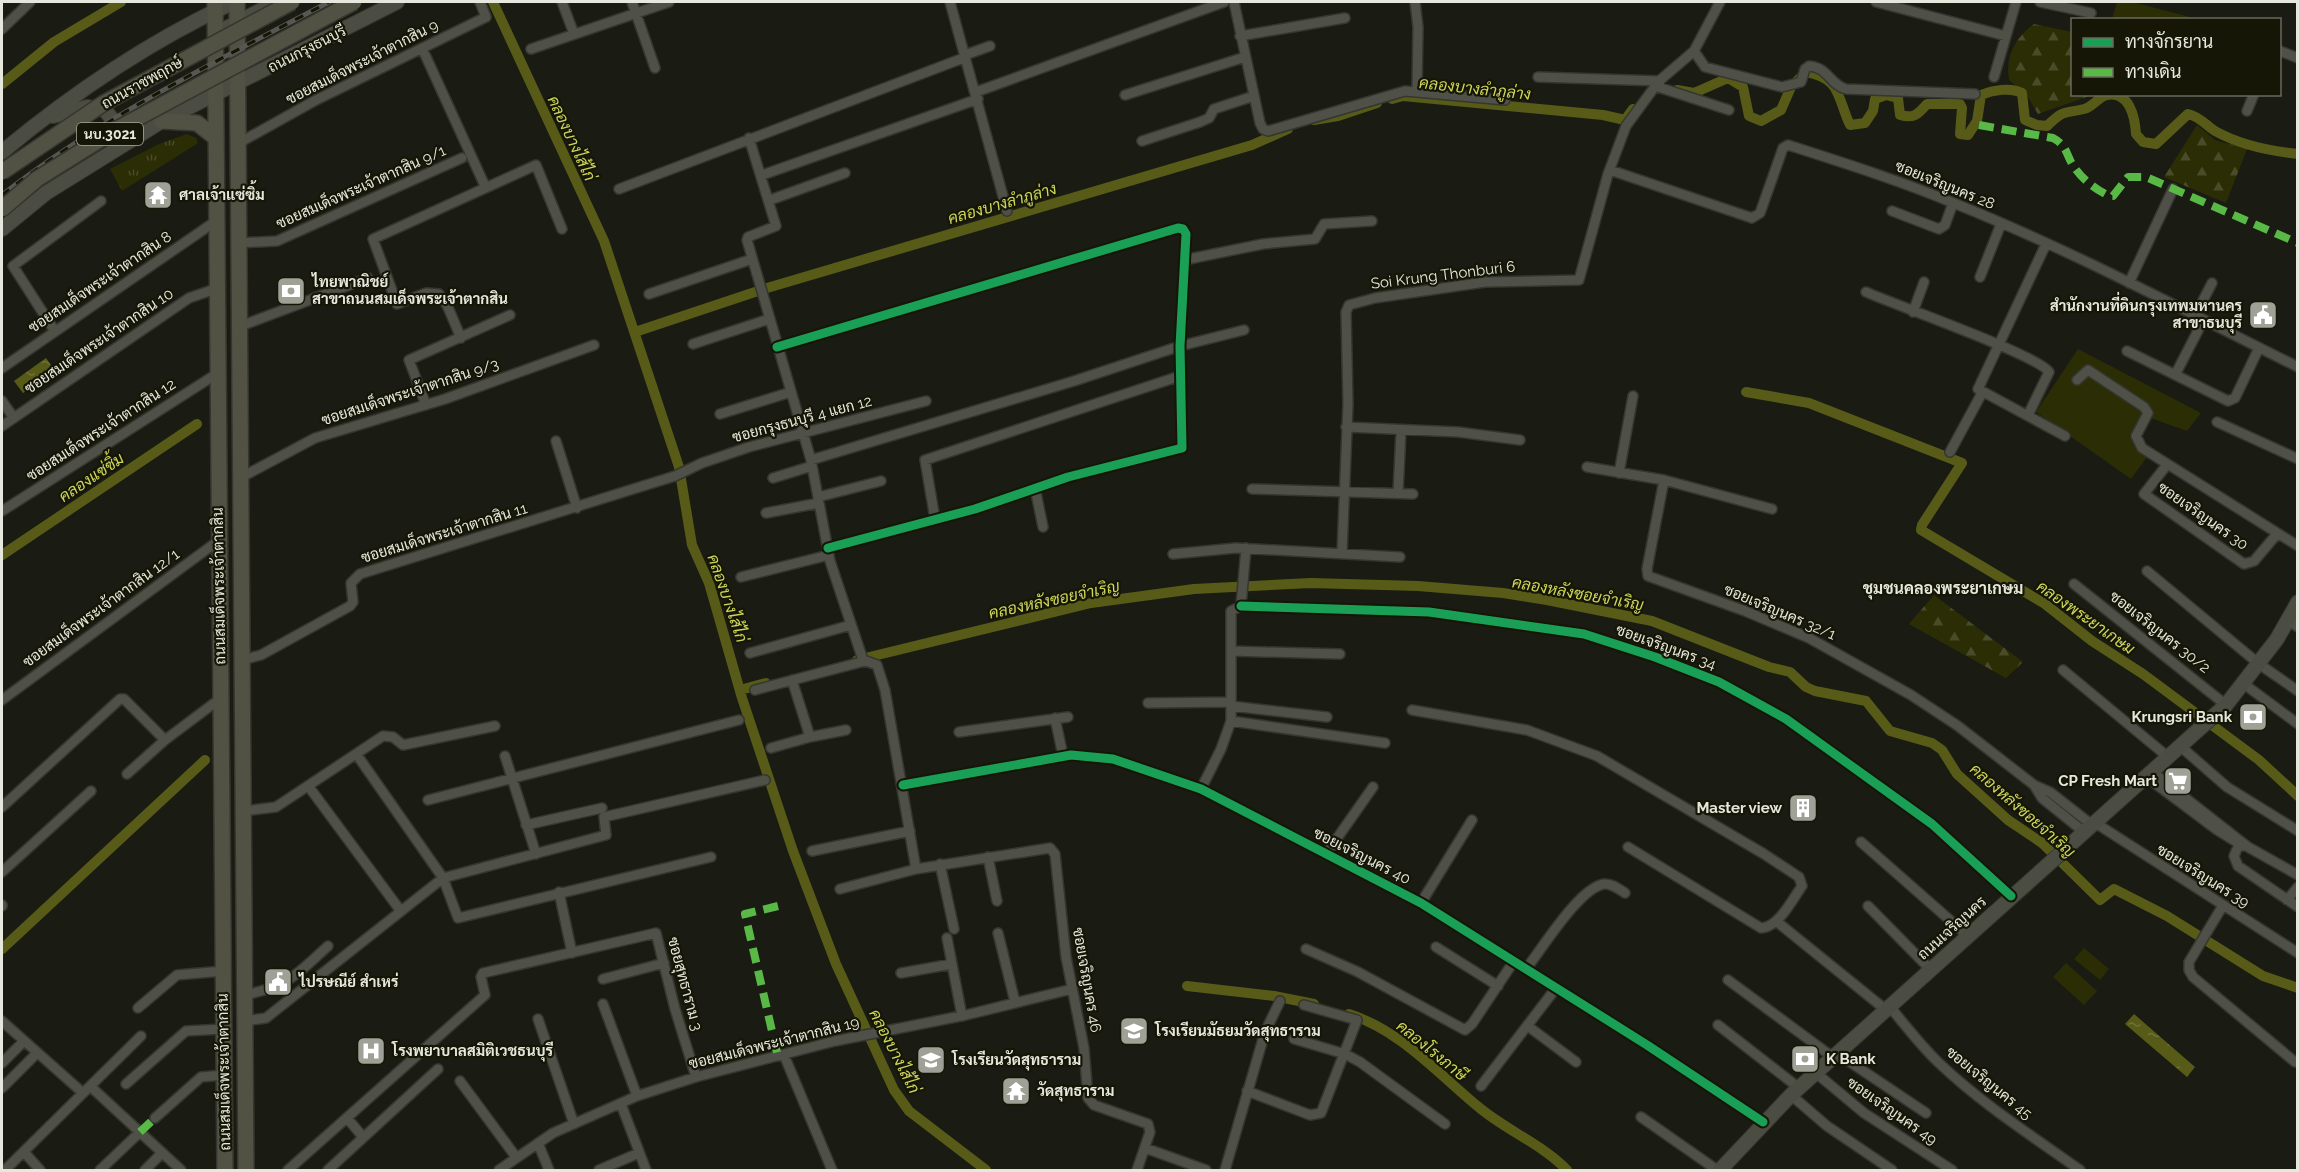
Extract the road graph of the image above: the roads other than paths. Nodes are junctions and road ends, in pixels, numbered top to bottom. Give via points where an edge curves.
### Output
1 (30, 2) edge
2 (236, 2) edge
3 (277, 2) edge
4 (292, 2) edge
5 (354, 2) edge
6 (398, 2) edge
7 (480, 2) edge
8 (562, 2) edge
9 (632, 2) edge
10 (669, 2) edge
11 (950, 2) edge
12 (1224, 2) edge
13 (1234, 2) edge
14 (1415, 2) edge
15 (1720, 2) edge
16 (1876, 2) edge
17 (2016, 2) edge
18 (2040, 2) edge
19 (215, 6) edge
20 (636, 13) junction
21 (2091, 13) dead end
22 (1345, 18) dead end
23 (238, 22) junction
24 (2, 28) edge
25 (574, 34) junction
26 (220, 36) junction
27 (1240, 36) junction
28 (2006, 36) junction
29 (990, 46) dead end
30 (422, 48) junction
31 (531, 49) dead end
32 (1694, 51) junction
33 (2281, 51) edge
34 (965, 56) junction
35 (1245, 57) junction
36 (2298, 57) edge
37 (656, 68) dead end
38 (226, 69) joint
39 (1538, 77) dead end
40 (1994, 77) dead end
41 (1657, 83) junction
42 (237, 85) junction
43 (1417, 91) junction
44 (215, 94) junction
45 (1975, 94) dead end
46 (977, 95) junction
47 (1125, 95) dead end
48 (1254, 96) junction
49 (2253, 96) edge
50 (1505, 100) dead end
51 (1729, 110) dead end
52 (2247, 111) dead end
53 (43, 119) junction
54 (162, 121) junction
55 (216, 138) junction
56 (748, 138) junction
57 (1142, 141) dead end
58 (237, 144) junction
59 (2, 152) edge
60 (102, 156) junction
61 (462, 158) dead end
62 (1610, 170) junction
63 (2, 172) edge
64 (845, 173) dead end
65 (762, 175) junction
66 (485, 186) junction
67 (619, 189) dead end
68 (2173, 189) dead end
69 (770, 200) junction
70 (101, 201) dead end
71 (1953, 202) junction
72 (2, 209) edge
73 (1007, 211) dead end
74 (1892, 211) dead end
75 (216, 221) junction
76 (1372, 221) dead end
77 (2001, 224) junction
78 (2, 229) edge
79 (562, 229) dead end
80 (237, 243) junction
81 (2046, 244) junction
82 (752, 259) junction
83 (1184, 261) junction
84 (1980, 277) dead end
85 (368, 278) dead end
86 (1924, 282) dead end
87 (2129, 283) junction
88 (2212, 283) dead end
89 (218, 288) junction
90 (1866, 292) dead end
91 (649, 294) dead end
92 (1913, 312) junction
93 (510, 315) dead end
94 (769, 319) junction
95 (2199, 319) junction
96 (238, 327) junction
97 (54, 330) junction
98 (1244, 330) dead end
99 (461, 338) junction
100 (693, 344) dead end
101 (594, 345) dead end
102 (1999, 345) junction
103 (1180, 346) junction
104 (777, 347) junction
105 (2259, 348) junction
106 (2127, 351) dead end
107 (2298, 367) edge
108 (2, 368) edge
109 (218, 373) junction
110 (2175, 375) junction
111 (1180, 376) junction
112 (2077, 380) dead end
113 (791, 392) junction
114 (1982, 393) junction
115 (1633, 396) dead end
116 (2, 401) edge
117 (926, 401) dead end
118 (426, 405) junction
119 (720, 414) dead end
120 (2028, 415) junction
121 (14, 418) junction
122 (2217, 422) dead end
123 (2, 426) edge
124 (1346, 427) junction
125 (1401, 430) junction
126 (803, 433) junction
127 (2065, 436) dead end
128 (1520, 440) dead end
129 (556, 441) dead end
130 (1950, 452) dead end
131 (2298, 459) edge
132 (812, 463) junction
133 (2166, 466) junction
134 (1587, 467) dead end
135 (686, 470) joint
136 (1619, 473) junction
137 (240, 478) junction
138 (773, 478) dead end
139 (881, 480) dead end
140 (1664, 480) junction
141 (1035, 488) junction
142 (1252, 489) dead end
143 (1344, 491) junction
144 (1398, 493) junction
145 (1413, 494) dead end
146 (819, 500) junction
147 (577, 508) junction
148 (1772, 509) dead end
149 (2, 512) edge
150 (766, 513) dead end
151 (935, 519) junction
152 (1043, 527) dead end
153 (2277, 534) junction
154 (218, 541) junction
155 (2298, 546) edge
156 (1246, 548) junction
157 (829, 551) junction
158 (1342, 553) junction
159 (1173, 554) dead end
160 (1400, 557) dead end
161 (2147, 571) dead end
162 (741, 577) dead end
163 (2074, 584) dead end
164 (2298, 602) edge
165 (1242, 606) junction
166 (2292, 624) edge
167 (851, 625) junction
168 (1231, 651) junction
169 (750, 653) dead end
170 (1340, 654) dead end
171 (863, 657) junction
172 (242, 660) junction
173 (2259, 664) junction
174 (2063, 670) dead end
175 (792, 680) junction
176 (2244, 684) junction
177 (755, 690) dead end
178 (2298, 691) edge
179 (221, 698) junction
180 (2, 700) edge
181 (1148, 703) dead end
182 (1231, 704) junction
183 (2226, 705) junction
184 (1412, 710) dead end
185 (1068, 717) dead end
186 (1327, 717) dead end
187 (1055, 718) junction
188 (739, 720) dead end
189 (1231, 721) junction
190 (2298, 724) edge
191 (495, 726) dead end
192 (846, 730) dead end
193 (959, 732) dead end
194 (810, 737) junction
195 (165, 740) junction
196 (1385, 743) dead end
197 (2180, 746) junction
198 (771, 748) dead end
199 (357, 755) junction
200 (505, 756) dead end
201 (1063, 756) junction
202 (2168, 757) junction
203 (127, 774) dead end
204 (2148, 774) junction
205 (510, 779) junction
206 (765, 780) dead end
207 (903, 785) junction
208 (1373, 786) dead end
209 (309, 787) junction
210 (1201, 789) junction
211 (91, 791) dead end
212 (428, 800) dead end
213 (2, 807) edge
214 (602, 808) dead end
215 (243, 811) junction
216 (1472, 820) dead end
217 (526, 825) junction
218 (2090, 826) junction
219 (910, 831) junction
220 (2298, 831) edge
221 (1861, 842) dead end
222 (2242, 844) junction
223 (1628, 847) dead end
224 (812, 851) dead end
225 (536, 854) junction
226 (1326, 854) junction
227 (711, 857) dead end
228 (988, 857) junction
229 (940, 864) junction
230 (915, 869) junction
231 (2, 872) edge
232 (2298, 875) edge
233 (443, 878) junction
234 (2298, 886) edge
235 (840, 889) dead end
236 (559, 892) junction
237 (1625, 893) dead end
238 (2011, 897) junction
239 (2287, 900) junction
240 (997, 901) dead end
241 (1420, 903) junction
242 (1868, 906) dead end
243 (2222, 907) junction
244 (2298, 907) edge
245 (400, 910) junction
246 (1776, 921) junction
247 (954, 929) dead end
248 (998, 933) dead end
249 (1968, 936) junction
250 (947, 938) dead end
251 (328, 946) dead end
252 (1436, 947) dead end
253 (1306, 949) dead end
254 (572, 952) junction
255 (2298, 953) edge
256 (1514, 961) junction
257 (664, 963) junction
258 (952, 964) junction
259 (1527, 969) junction
260 (1931, 970) junction
261 (223, 971) junction
262 (901, 973) dead end
263 (603, 979) dead end
264 (1728, 980) dead end
265 (1498, 986) junction
266 (1072, 988) junction
267 (1557, 988) junction
268 (244, 998) junction
269 (1280, 1001) dead end
270 (223, 1002) junction
271 (1015, 1002) junction
272 (603, 1004) dead end
273 (1304, 1005) dead end
274 (138, 1008) dead end
275 (1888, 1009) junction
276 (962, 1016) junction
277 (537, 1019) dead end
278 (2, 1021) edge
279 (244, 1021) junction
280 (1718, 1025) dead end
281 (1528, 1027) junction
282 (224, 1034) junction
283 (141, 1036) dead end
284 (244, 1037) junction
285 (1294, 1039) dead end
286 (24, 1041) junction
287 (38, 1053) junction
288 (1345, 1054) junction
289 (784, 1055) junction
290 (4, 1056) edge
291 (1836, 1056) junction
292 (1576, 1062) dead end
293 (2295, 1062) dead end
294 (438, 1069) dead end
295 (1816, 1073) junction
296 (224, 1075) junction
297 (696, 1077) junction
298 (460, 1081) dead end
299 (126, 1084) dead end
300 (1481, 1086) dead end
301 (2, 1088) edge
302 (87, 1089) junction
303 (1247, 1091) junction
304 (1795, 1092) junction
305 (637, 1096) junction
306 (621, 1104) junction
307 (1926, 1113) dead end
308 (1641, 1117) dead end
309 (155, 1118) dead end
310 (346, 1118) junction
311 (1763, 1122) junction
312 (574, 1124) junction
313 (1445, 1124) dead end
314 (140, 1132) junction
315 (363, 1137) junction
316 (538, 1143) junction
317 (1145, 1148) junction
318 (24, 1152) junction
319 (162, 1153) junction
320 (639, 1153) junction
321 (516, 1157) junction
322 (5, 1170) edge
323 (40, 1170) edge
324 (100, 1170) edge
325 (145, 1170) edge
326 (181, 1170) edge
327 (225, 1170) edge
328 (246, 1170) edge
329 (288, 1170) edge
330 (328, 1170) edge
331 (499, 1170) edge
332 (549, 1170) edge
333 (599, 1170) edge
334 (646, 1170) edge
335 (832, 1170) edge
336 (1137, 1170) edge
337 (1206, 1170) edge
338 (1226, 1170) edge
339 (1719, 1170) edge
340 (1892, 1170) edge
341 (1952, 1170) edge
342 (2080, 1170) edge

1 - 24 street
2 - 19 main road
2 - 23 main road, ถนนสมเด็จพระเจ้าตากสิน
3 - 23 main road
4 - 26 main road, นบ.3021, bridge
5 - 38 main road, ถนนกรุงธนบุรี / นบ.3021, bridge
6 - 42 main road, ถนนกรุงธนบุรี
7 - 30 street, ซอยสมเด็จพระเจ้าตากสิน 9 via 486,17
8 - 25 street
9 - 20 street
10 - 20 street
11 - 34 street
12 - 46 street
13 - 27 street
14 - 43 street
15 - 32 street, Soi Krung Thonburi 6
16 - 28 street
17 - 28 street
18 - 21 street
19 - 26 main road, ถนนสมเด็จพระเจ้าตากสิน
19 - 53 main road, ถนนราชพฤกษ์
20 - 25 street
20 - 37 street
22 - 27 street
23 - 26 main road
23 - 42 main road, ถนนสมเด็จพระเจ้าตากสิน
25 - 31 street
26 - 44 main road, ถนนสมเด็จพระเจ้าตากสิน
26 - 63 main road, ถนนราชพฤกษ์ / นบ.3021, bridge via 104,103
27 - 35 street
28 - 40 street
29 - 34 street
30 - 58 street, ซอยสมเด็จพระเจ้าตากสิน 9 via 316,99
30 - 66 street
32 - 41 street, Soi Krung Thonburi 6
32 - 45 street via 1705,67 1782,87 1801,82 1805,69 1814,66 1846,89
33 - 36 street
34 - 46 street
34 - 56 street
35 - 47 street
35 - 48 street
38 - 72 main road, ถนนราชพฤกษ์ / นบ.3021, bridge via 117,129 47,173
39 - 41 street
41 - 51 street
41 - 62 street, Soi Krung Thonburi 6 via 1626,126
42 - 44 main road, ถนนกรุงธนบุรี / นบ.3021
42 - 58 main road, ถนนสมเด็จพระเจ้าตากสิน
43 - 48 street via 1397,93 1268,131 1263,129
43 - 50 street
44 - 54 main road, นบ.3021
44 - 55 main road, ถนนสมเด็จพระเจ้าตากสิน
46 - 65 street
46 - 73 street
48 - 57 street via 1215,109 1200,122
49 - 52 street
53 - 59 main road, ถนนราชพฤกษ์
53 - 60 main road via 87,106 105,110 115,123 115,142
54 - 55 main road via 197,123
54 - 60 main road, นบ.3021
55 - 75 main road, ถนนสมเด็จพระเจ้าตากสิน
56 - 65 street
56 - 67 street
58 - 80 main road, ถนนสมเด็จพระเจ้าตากสิน
60 - 78 main road, นบ.3021 via 46,193
61 - 80 street, ซอยสมเด็จพระเจ้าตากสิน 9/1 via 278,241
62 - 71 street, ซอยเจริญนคร 28 via 1752,218 1760,213 1783,148 1788,145
62 - 124 street, Soi Krung Thonburi 6 via 1579,280 1485,282 1350,303 1346,312
64 - 69 street
65 - 69 street
66 - 79 street via 536,165
66 - 99 street via 373,239 397,304 426,293 439,294
68 - 87 street
69 - 82 street via 776,226 747,238
70 - 97 street via 13,266
71 - 74 street via 1945,225 1939,229
71 - 77 street, ซอยเจริญนคร 28
75 - 89 main road, ถนนสมเด็จพระเจ้าตากสิน
75 - 97 street, ซอยสมเด็จพระเจ้าตากสิน 8
76 - 83 street via 1324,224 1315,239 1263,244
77 - 81 street, ซอยเจริญนคร 28
77 - 84 street
80 - 96 main road, ถนนสมเด็จพระเจ้าตากสิน
81 - 87 street, ซอยเจริญนคร 28
81 - 102 street
82 - 91 street
82 - 94 street
83 - 103 street
83 - 104 street via 1186,234 1181,228
85 - 96 street
86 - 92 street
87 - 95 street, ซอยเจริญนคร 28
88 - 95 street
89 - 109 main road, ถนนสมเด็จพระเจ้าตากสิน
89 - 121 street, ซอยสมเด็จพระเจ้าตากสิน 10 via 189,298
90 - 92 street
92 - 102 street
93 - 99 street
94 - 100 street
94 - 104 street
95 - 105 street, ซอยเจริญนคร 28
95 - 110 street
96 - 137 main road, ถนนสมเด็จพระเจ้าตากสิน
97 - 108 street, ซอยสมเด็จพระเจ้าตากสิน 8
98 - 103 street
99 - 118 street via 409,360
101 - 118 street, ซอยสมเด็จพระเจ้าตากสิน 9/3
102 - 114 street via 1978,388
102 - 120 street via 2049,372
103 - 111 street
103 - 132 street
104 - 113 street
105 - 107 street, ซอยเจริญนคร 28
105 - 110 street via 2233,400
106 - 110 street
109 - 149 street, ซอยสมเด็จพระเจ้าตากสิน 12
109 - 154 main road, ถนนสมเด็จพระเจ้าตากสิน
111 - 141 street via 1182,448
111 - 151 street via 926,460
112 - 133 street via 2088,369 2144,407 2148,413 2137,441
113 - 119 street
113 - 126 street
114 - 120 street
114 - 130 street
115 - 136 street
116 - 121 street
117 - 126 street, ซอยกรุงธนบุรี 4 แยก 12
118 - 137 street, ซอยสมเด็จพระเจ้าตากสิน 9/3 via 315,438
120 - 127 street
121 - 123 street, ซอยสมเด็จพระเจ้าตากสิน 10
122 - 131 street
124 - 125 street
124 - 143 street, Soi Krung Thonburi 6
125 - 128 street
125 - 144 street
126 - 132 street
126 - 135 street, ซอยกรุงธนบุรี 4 แยก 12
129 - 147 street
132 - 138 street
132 - 146 street
133 - 153 street
133 - 153 street, ซอยเจริญนคร 30 via 2144,494 2244,564 2254,561
134 - 136 street
135 - 147 street, ซอยสมเด็จพระเจ้าตากสิน 11
136 - 140 street
137 - 172 main road, ถนนสมเด็จพระเจ้าตากสิน
139 - 146 street
140 - 148 street
140 - 218 street, ซอยเจริญนคร 32/1 via 1648,576 1809,638 1911,695 1983,743 2034,785 2042,798
141 - 151 street
141 - 152 street
142 - 143 street
143 - 144 street
143 - 158 street, Soi Krung Thonburi 6
144 - 145 street
146 - 150 street
146 - 157 street
147 - 172 street, ซอยสมเด็จพระเจ้าตากสิน 11 via 360,574 351,583 350,606 261,655
151 - 157 street
153 - 155 street
154 - 179 main road, ถนนสมเด็จพระเจ้าตากสิน
154 - 180 street, ซอยสมเด็จพระเจ้าตากสิน 12/1
156 - 158 street
156 - 159 street
156 - 165 street
157 - 162 street
157 - 167 street
158 - 160 street
161 - 173 street
163 - 183 street, ซอยเจริญนคร 30/2
164 - 166 main road, ถนนเจริญนคร
165 - 168 street via 1231,611
165 - 238 street, ซอยเจริญนคร 34 via 1429,612 1584,634 1655,657 1719,682 1786,719 1932,824
166 - 173 main road, ถนนเจริญนคร
167 - 169 street
167 - 171 street
168 - 170 street
168 - 182 street
171 - 175 street
171 - 207 street via 877,665 885,690
172 - 215 main road, ถนนสมเด็จพระเจ้าตากสิน
173 - 176 main road, ถนนเจริญนคร
173 - 178 street
174 - 202 street
175 - 177 street
175 - 194 street
176 - 183 main road, ถนนเจริญนคร
176 - 190 street
179 - 195 street
179 - 261 main road, ถนนสมเด็จพระเจ้าตากสิน
181 - 182 street
182 - 186 street
182 - 189 street
183 - 197 main road, ถนนเจริญนคร
184 - 246 street via 1550,736 1597,756 1689,807 1799,877 1802,886
185 - 187 street
187 - 193 street
187 - 201 street
188 - 205 street
189 - 196 street
189 - 210 street
191 - 199 street via 403,745 387,735
192 - 194 street
194 - 198 street
195 - 203 street
195 - 213 street via 120,699
197 - 202 main road, ถนนเจริญนคร
197 - 220 street via 2227,787
199 - 209 street
199 - 233 street
200 - 205 street
201 - 207 street, ซอยเจริญนคร 40
201 - 210 street, ซอยเจริญนคร 40 via 1113,759
202 - 204 main road, ถนนเจริญนคร
204 - 218 main road, ถนนเจริญนคร
204 - 222 street
205 - 212 street
205 - 217 street
206 - 225 street via 604,817 606,835
207 - 219 street
208 - 226 street
209 - 215 street via 276,807
209 - 245 street
210 - 226 street, ซอยเจริญนคร 40
211 - 231 street
214 - 217 street
215 - 268 main road, ถนนสมเด็จพระเจ้าตากสิน
216 - 241 street
217 - 225 street
218 - 238 main road, ถนนเจริญนคร
218 - 243 street, ซอยเจริญนคร 39
219 - 224 street
219 - 230 street
221 - 249 street
222 - 232 street
222 - 239 street via 2234,856 2238,866
223 - 246 street via 1756,926 1765,928
225 - 233 street
226 - 241 street, ซอยเจริญนคร 40
227 - 236 street
228 - 229 street, ซอยเจริญนคร 46
228 - 240 street
228 - 266 street, ซอยเจริญนคร 46 via 1047,847 1053,851
229 - 230 street, ซอยเจริญนคร 46
229 - 247 street
230 - 235 street, ซอยเจริญนคร 46
233 - 236 street via 458,918
233 - 245 street
234 - 239 street
236 - 254 street
237 - 259 street via 1609,884 1587,892
238 - 249 main road, ถนนเจริญนคร
239 - 244 street
241 - 256 street, ซอยเจริญนคร 40
242 - 260 street
243 - 255 street, ซอยเจริญนคร 39
243 - 293 street via 2189,962 2189,970
245 - 279 street via 266,1018
246 - 275 street, ซอยเจริญนคร 45
248 - 271 street
249 - 260 main road, ถนนเจริญนคร
250 - 258 street
251 - 268 street via 288,982
252 - 265 street
253 - 265 street via 1358,972 1465,1030
254 - 257 street, ซอยสุทธาราม 3 via 656,933
254 - 310 street via 483,973 484,995
256 - 259 street, ซอยเจริญนคร 40
256 - 265 street
257 - 263 street
257 - 297 street, ซอยสุทธาราม 3
258 - 262 street
258 - 276 street
259 - 267 street, ซอยเจริญนคร 40
260 - 275 main road, ถนนเจริญนคร
261 - 270 main road, ถนนสมเด็จพระเจ้าตากสิน
261 - 274 street via 177,975
264 - 291 street
266 - 271 street, ซอยสมเด็จพระเจ้าตากสิน 19
266 - 317 street, ซอยเจริญนคร 46 via 1089,1101 1148,1124
267 - 281 street
267 - 311 street, ซอยเจริญนคร 40
268 - 270 main road
268 - 279 main road, ถนนสมเด็จพระเจ้าตากสิน
269 - 303 street via 1265,1032
270 - 282 main road, ถนนสมเด็จพระเจ้าตากสิน
271 - 276 street, ซอยสมเด็จพระเจ้าตากสิน 19
272 - 305 street
273 - 288 street via 1356,1018
275 - 291 main road, ถนนเจริญนคร
275 - 342 street, ซอยเจริญนคร 45 via 1959,1080
276 - 289 street, ซอยสมเด็จพระเจ้าตากสิน 19
277 - 312 street
278 - 286 street
279 - 284 main road, ถนนสมเด็จพระเจ้าตากสิน
280 - 304 street
281 - 292 street
281 - 300 street
282 - 284 main road
282 - 296 main road, ถนนสมเด็จพระเจ้าตากสิน
282 - 299 street via 186,1031
283 - 302 street
284 - 328 main road, ถนนสมเด็จพระเจ้าตากสิน
285 - 288 street
286 - 287 street
286 - 290 street
287 - 301 street
287 - 302 street
288 - 303 street via 1317,1116
288 - 313 street
289 - 297 street, ซอยสมเด็จพระเจ้าตากสิน 19
289 - 335 street
291 - 295 main road, ถนนเจริญนคร
291 - 307 street
294 - 315 street
295 - 304 main road, ถนนเจริญนคร
295 - 341 street, ซอยเจริญนคร 49 via 1864,1113
296 - 309 street via 201,1077
296 - 327 main road, ถนนสมเด็จพระเจ้าตากสิน
297 - 305 street, ซอยสมเด็จพระเจ้าตากสิน 19
298 - 321 street
302 - 314 street
302 - 318 street
303 - 338 street
304 - 311 main road, ถนนเจริญนคร
304 - 340 street via 1827,1126
305 - 306 street, ซอยสมเด็จพระเจ้าตากสิน 19
306 - 312 street, ซอยสมเด็จพระเจ้าตากสิน 19
306 - 320 street
308 - 339 street
310 - 315 street
310 - 329 street
311 - 339 main road, ถนนเจริญนคร
312 - 316 street, ซอยสมเด็จพระเจ้าตากสิน 19
314 - 319 street
314 - 324 street
315 - 330 street
316 - 321 street, ซอยสมเด็จพระเจ้าตากสิน 19
316 - 332 street
317 - 336 street
317 - 337 street
318 - 322 street
318 - 323 street
319 - 325 street
319 - 326 street
320 - 333 street
320 - 334 street
321 - 331 street, ซอยสมเด็จพระเจ้าตากสิน 19

